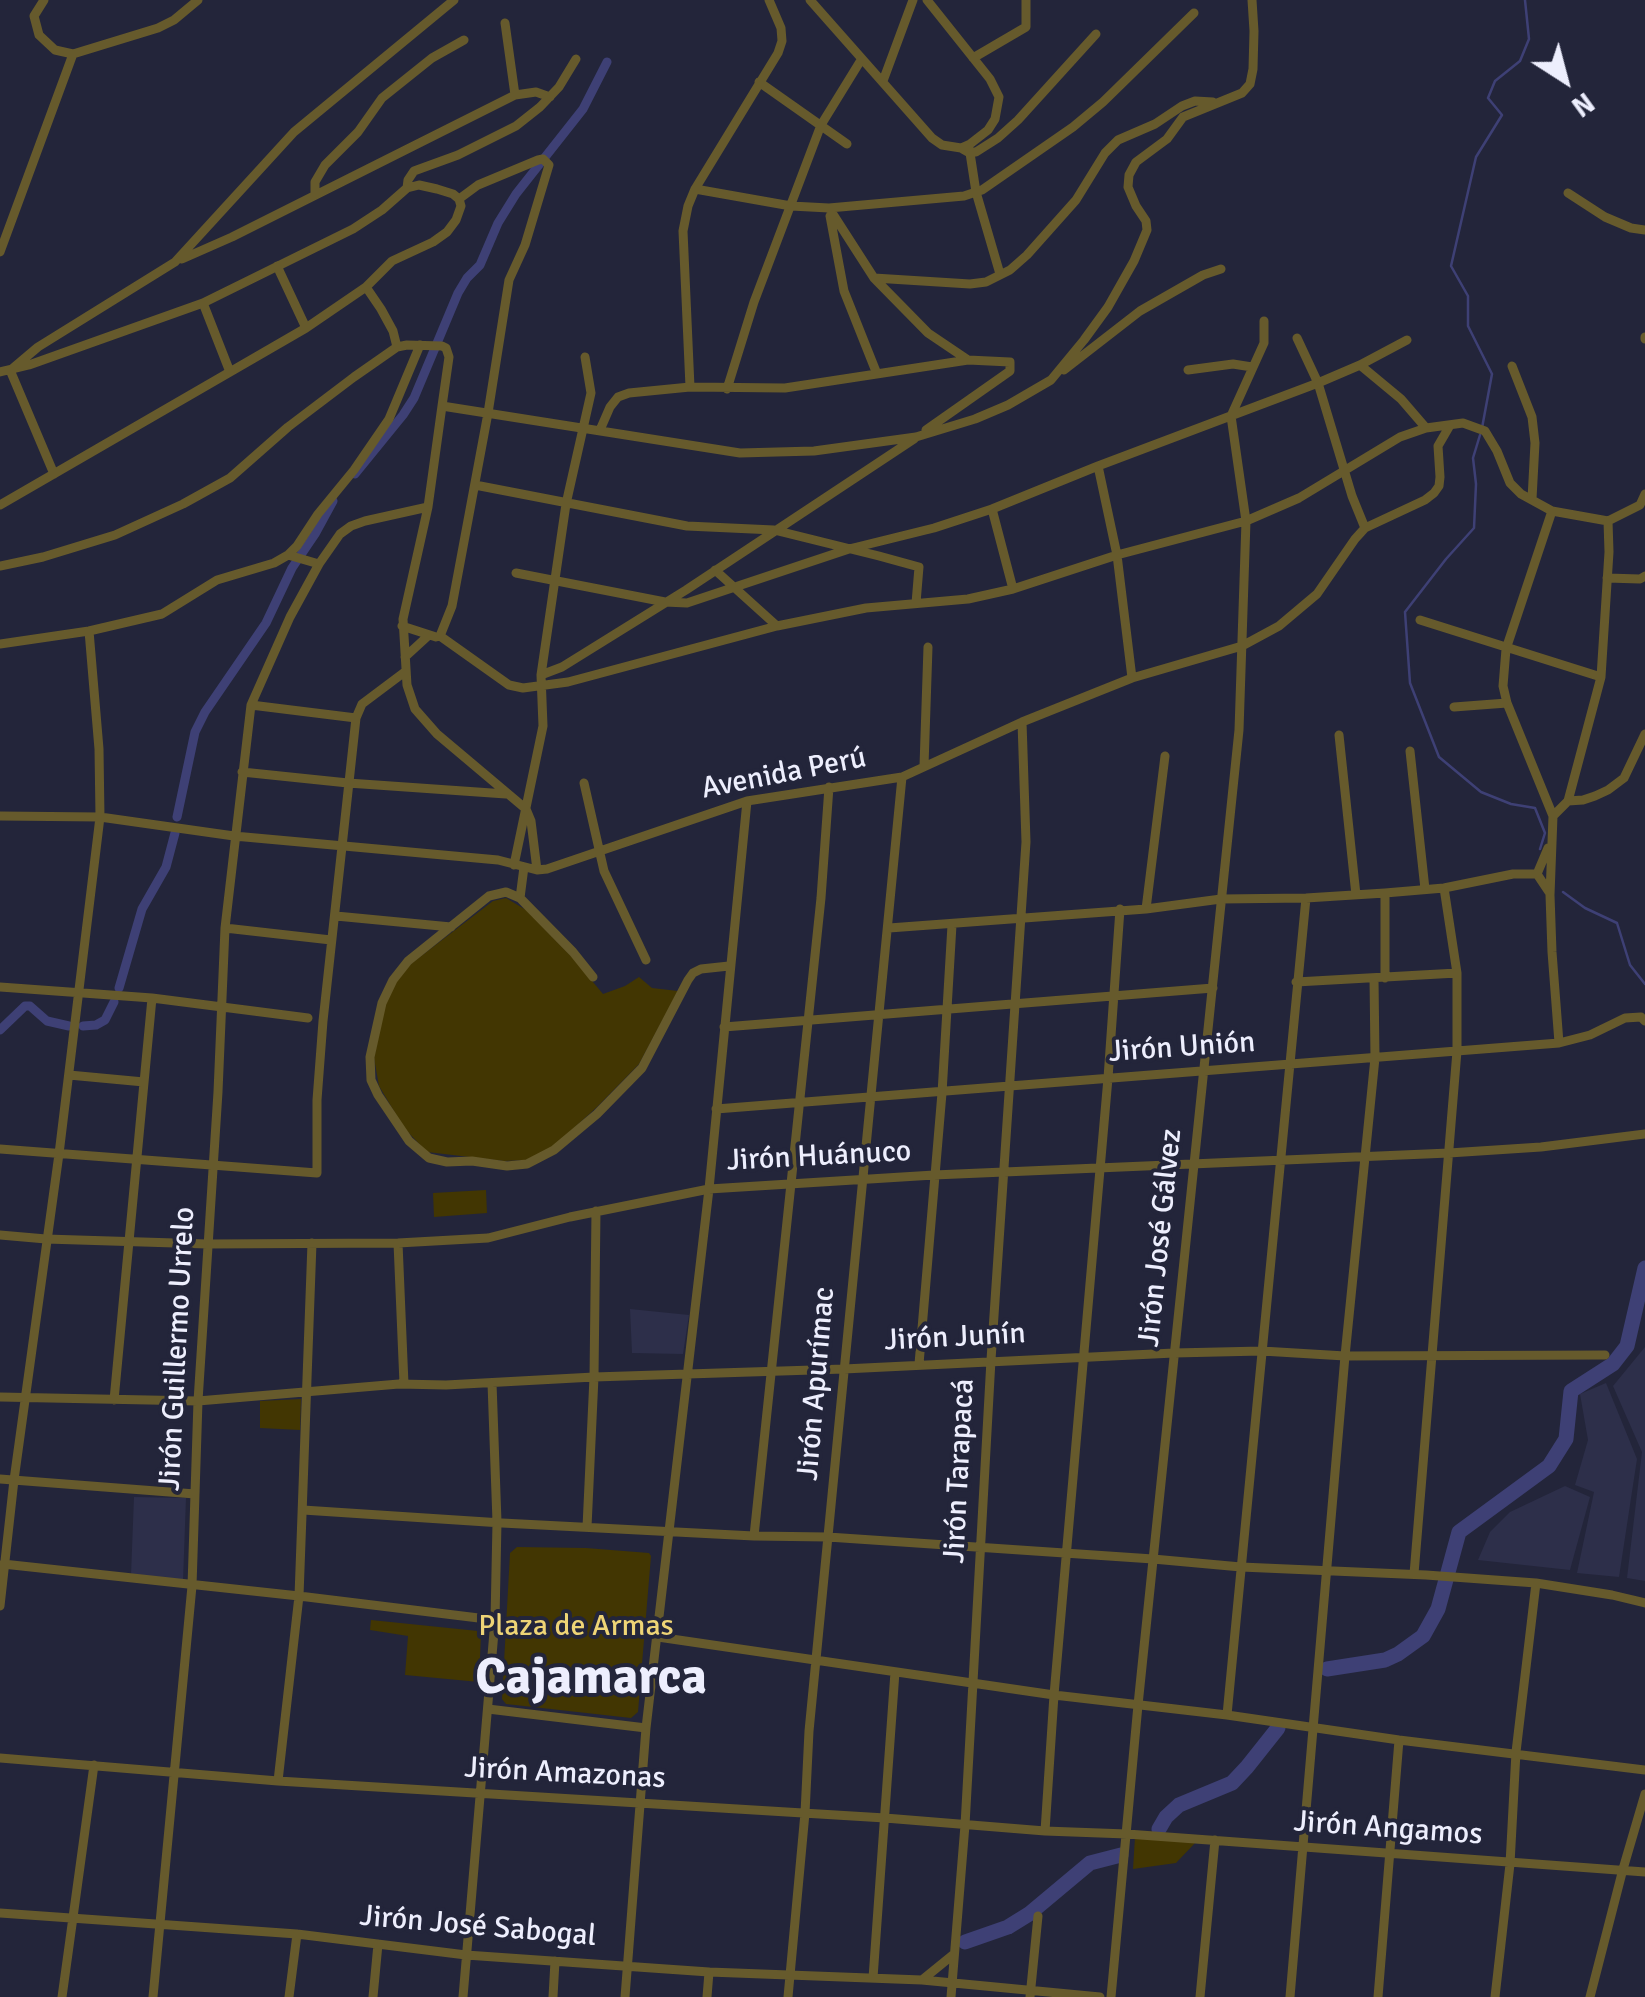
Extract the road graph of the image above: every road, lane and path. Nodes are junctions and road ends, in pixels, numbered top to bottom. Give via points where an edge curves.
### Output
1 (44, 0) edge
2 (198, 0) edge
3 (454, 0) edge
4 (768, 0) edge
5 (810, 0) edge
6 (913, 0) edge
7 (927, 0) edge
8 (1026, 0) edge
9 (1252, 0) edge
10 (1194, 13) dead end
11 (505, 23) dead end
12 (1096, 34) dead end
13 (464, 40) dead end
14 (73, 54) junction
15 (973, 58) junction
16 (576, 59) dead end
17 (861, 60) junction
18 (883, 81) junction
19 (759, 82) junction
20 (515, 95) junction
21 (550, 97) junction
22 (1216, 102) junction
23 (820, 125) junction
24 (846, 144) dead end
25 (965, 150) junction
26 (407, 188) junction
27 (695, 188) junction
28 (976, 192) junction
29 (1568, 193) dead end
30 (315, 194) junction
31 (459, 199) junction
32 (790, 206) junction
33 (829, 208) junction
34 (1645, 230) edge
35 (0, 252) edge
36 (174, 262) junction
37 (278, 266) junction
38 (1221, 269) dead end
39 (1000, 274) junction
40 (874, 278) junction
41 (366, 287) junction
42 (203, 303) junction
43 (1264, 321) dead end
44 (306, 328) junction
45 (1296, 338) dead end
46 (1407, 340) dead end
47 (420, 345) junction
48 (398, 347) junction
49 (586, 358) dead end
50 (968, 360) junction
51 (1360, 365) junction
52 (1252, 366) junction
53 (1512, 366) dead end
54 (1188, 370) dead end
55 (5, 371) edge
56 (230, 372) junction
57 (877, 374) junction
58 (1051, 380) junction
59 (1318, 383) junction
60 (690, 388) junction
61 (726, 389) junction
62 (442, 406) junction
63 (488, 414) junction
64 (1231, 416) junction
65 (1448, 426) junction
66 (582, 427) junction
67 (1426, 428) junction
68 (600, 430) junction
69 (916, 437) junction
70 (1098, 466) junction
71 (1344, 471) junction
72 (54, 474) junction
73 (474, 485) junction
74 (1645, 494) edge
75 (1532, 499) junction
76 (566, 504) junction
77 (0, 505) edge
78 (428, 507) junction
79 (992, 510) junction
80 (1552, 511) junction
81 (1246, 521) junction
82 (1608, 521) junction
83 (1366, 528) junction
84 (774, 530) junction
85 (848, 549) junction
86 (290, 555) junction
87 (1117, 555) junction
88 (316, 563) junction
89 (0, 566) edge
90 (715, 570) junction
91 (516, 573) dead end
92 (1645, 576) edge
93 (1607, 578) junction
94 (554, 580) junction
95 (733, 588) junction
96 (1013, 588) junction
97 (665, 602) junction
98 (916, 603) junction
99 (1420, 620) dead end
100 (402, 626) junction
101 (777, 626) junction
102 (89, 631) junction
103 (434, 635) junction
104 (0, 644) edge
105 (1242, 646) junction
106 (928, 647) dead end
107 (1506, 649) junction
108 (405, 657) junction
109 (406, 671) junction
110 (1601, 677) junction
111 (1132, 678) junction
112 (540, 681) junction
113 (1507, 703) junction
114 (251, 704) junction
115 (1454, 708) dead end
116 (356, 718) junction
117 (1022, 722) junction
118 (1339, 734) dead end
119 (1645, 734) edge
120 (1410, 751) dead end
121 (1166, 756) dead end
122 (924, 766) junction
123 (242, 772) junction
124 (902, 777) junction
125 (584, 782) dead end
126 (348, 783) junction
127 (828, 786) junction
128 (509, 794) junction
129 (746, 800) junction
130 (1568, 801) junction
131 (526, 809) junction
132 (0, 816) edge
133 (1553, 816) junction
134 (100, 817) junction
135 (234, 836) junction
136 (1552, 841) junction
137 (341, 845) junction
138 (598, 850) junction
139 (519, 866) junction
140 (536, 870) junction
141 (1537, 874) junction
142 (1444, 888) junction
143 (1425, 889) junction
144 (1385, 893) junction
145 (1550, 894) junction
146 (1356, 895) junction
147 (520, 898) junction
148 (1221, 898) junction
149 (1306, 898) junction
150 (1146, 909) junction
151 (1120, 910) junction
152 (336, 916) junction
153 (1022, 917) junction
154 (952, 924) junction
155 (451, 927) junction
156 (225, 928) junction
157 (889, 928) junction
158 (331, 940) junction
159 (646, 960) dead end
160 (730, 966) junction
161 (1457, 974) junction
162 (593, 977) dead end
163 (1380, 978) junction
164 (1296, 982) junction
165 (0, 987) edge
166 (1212, 988) junction
167 (78, 993) junction
168 (1114, 996) junction
169 (152, 998) junction
170 (1016, 1002) junction
171 (220, 1008) junction
172 (948, 1009) junction
173 (880, 1014) junction
174 (308, 1018) dead end
175 (807, 1020) junction
176 (1645, 1021) edge
177 (724, 1028) junction
178 (1558, 1044) junction
179 (1456, 1050) junction
180 (1375, 1058) junction
181 (1290, 1066) junction
182 (1204, 1072) junction
183 (69, 1075) junction
184 (1108, 1078) junction
185 (144, 1082) junction
186 (1010, 1086) junction
187 (942, 1093) junction
188 (870, 1098) junction
189 (799, 1103) junction
190 (716, 1110) junction
191 (1645, 1134) edge
192 (0, 1149) edge
193 (1448, 1153) junction
194 (59, 1154) junction
195 (1364, 1158) junction
196 (138, 1159) junction
197 (1280, 1161) junction
198 (213, 1164) junction
199 (1193, 1165) junction
200 (1098, 1169) junction
201 (1005, 1173) junction
202 (934, 1176) junction
203 (862, 1180) junction
204 (790, 1184) junction
205 (709, 1189) junction
206 (596, 1212) junction
207 (0, 1236) edge
208 (46, 1240) junction
209 (128, 1242) junction
210 (312, 1243) junction
211 (398, 1243) junction
212 (207, 1244) junction
213 (1262, 1352) junction
214 (1174, 1353) junction
215 (1434, 1355) junction
216 (1606, 1355) dead end
217 (1345, 1356) junction
218 (1082, 1358) junction
219 (991, 1360) junction
220 (919, 1364) junction
221 (844, 1369) junction
222 (771, 1371) junction
223 (686, 1373) junction
224 (594, 1376) junction
225 (492, 1383) junction
226 (404, 1384) junction
227 (307, 1391) junction
228 (0, 1397) edge
229 (24, 1399) junction
230 (114, 1400) junction
231 (198, 1401) junction
232 (0, 1478) edge
233 (14, 1480) junction
234 (195, 1494) junction
235 (303, 1510) junction
236 (497, 1522) junction
237 (587, 1527) junction
238 (669, 1532) junction
239 (754, 1536) junction
240 (828, 1537) junction
241 (981, 1547) junction
242 (1068, 1554) junction
243 (1153, 1558) junction
244 (3, 1564) edge
245 (1241, 1567) junction
246 (1328, 1572) junction
247 (1420, 1574) junction
248 (1536, 1582) junction
249 (192, 1586) junction
250 (299, 1596) junction
251 (1645, 1603) edge
252 (0, 1606) edge
253 (495, 1620) junction
254 (658, 1637) junction
255 (817, 1660) junction
256 (895, 1672) junction
257 (972, 1683) junction
258 (1054, 1695) junction
259 (1138, 1705) junction
260 (488, 1709) junction
261 (1227, 1715) junction
262 (1312, 1727) junction
263 (646, 1728) junction
264 (1399, 1740) junction
265 (1516, 1752) junction
266 (0, 1758) edge
267 (94, 1766) junction
268 (1645, 1770) edge
269 (175, 1773) junction
270 (278, 1781) junction
271 (478, 1794) junction
272 (1645, 1794) edge
273 (641, 1802) junction
274 (805, 1813) junction
275 (885, 1818) junction
276 (965, 1824) junction
277 (1045, 1831) junction
278 (1128, 1834) junction
279 (1215, 1840) junction
280 (1304, 1848) junction
281 (1390, 1854) junction
282 (1510, 1864) junction
283 (1623, 1869) junction
284 (1645, 1872) edge
285 (0, 1913) edge
286 (1038, 1916) dead end
287 (73, 1917) junction
288 (160, 1923) junction
289 (297, 1934) junction
290 (378, 1944) junction
291 (954, 1954) junction
292 (466, 1955) junction
293 (556, 1961) junction
294 (628, 1964) junction
295 (709, 1972) junction
296 (790, 1974) junction
297 (873, 1978) junction
298 (922, 1980) junction
299 (951, 1984) junction
300 (1030, 1994) edge
301 (62, 1997) edge
302 (153, 1997) edge
303 (289, 1997) edge
304 (372, 1997) edge
305 (463, 1997) edge
306 (553, 1997) edge
307 (624, 1997) edge
308 (707, 1997) edge
309 (788, 1997) edge
310 (951, 1997) edge
311 (1100, 1997) edge
312 (1110, 1997) edge
313 (1200, 1997) edge
314 (1290, 1997) edge
315 (1378, 1997) edge
316 (1495, 1997) edge
317 (1590, 1997) edge

1 - 14 street via 34,16 39,36
2 - 14 street via 158,28
3 - 36 street via 294,132
4 - 19 street via 782,41
5 - 17 street
6 - 18 street
7 - 15 street
8 - 15 street via 1026,26
9 - 22 street via 1250,84
10 - 28 street via 1073,127
11 - 20 street
12 - 25 street via 1018,120 983,148
13 - 30 street via 382,98 326,164
14 - 35 street
15 - 25 street via 999,97 988,130
16 - 21 street
17 - 18 street
17 - 23 street
18 - 25 street via 932,138
19 - 23 street
19 - 27 street
20 - 21 street
20 - 30 street
21 - 26 street via 496,137 414,171
22 - 39 street via 1182,106 1118,140 1056,224
22 - 58 street via 1183,116 1167,139 1136,162 1128,187 1146,221 1145,238 1108,307
23 - 24 street
23 - 32 street
25 - 28 street
26 - 31 street via 420,185
26 - 37 street via 353,229
27 - 32 street
27 - 60 street via 683,232
28 - 33 street
28 - 39 street
29 - 34 street via 1605,217
30 - 36 street
31 - 41 street via 447,232 392,260
31 - 63 street via 522,166 543,159 549,165 509,280
32 - 33 street
32 - 61 street
33 - 40 street
33 - 57 street via 844,291
36 - 55 street
37 - 42 street
37 - 44 street
38 - 58 street via 1140,311
39 - 40 street via 970,284
40 - 50 street via 928,332
41 - 44 street
41 - 48 street
42 - 55 street
42 - 56 street
43 - 52 street via 1264,343
44 - 56 street
45 - 59 street
46 - 51 street
47 - 48 street
47 - 62 street via 446,348
47 - 86 street via 390,419
48 - 89 street via 230,478 184,504 115,535
49 - 66 street via 591,393
50 - 57 street
50 - 69 street via 1010,362 1010,372
51 - 59 street
51 - 67 street
52 - 54 street
52 - 64 street
53 - 75 street via 1532,417
55 - 72 street
56 - 72 street
57 - 61 street
58 - 69 street via 975,419
59 - 64 street
59 - 71 street
60 - 61 street
60 - 68 street via 618,397
62 - 63 street
62 - 78 street
63 - 66 street
63 - 73 street
64 - 70 street
64 - 81 street, Jirón José Gálvez
65 - 67 street
65 - 75 street via 1481,429 1510,483
65 - 83 street, Avenida Perú via 1438,446 1434,493
66 - 68 street
66 - 76 street
67 - 71 street
68 - 69 street via 740,453
69 - 84 street
70 - 79 street
70 - 87 street
71 - 81 street
71 - 83 street
72 - 77 street
73 - 76 street
73 - 103 street via 452,606
74 - 82 street via 1640,504
75 - 80 street
76 - 84 street via 686,526
76 - 94 street
78 - 88 street, Jirón Guillermo Urrelo via 351,526
78 - 100 street
79 - 85 street
79 - 96 street
80 - 82 street
80 - 107 street
81 - 87 street
81 - 105 street, Jirón José Gálvez
82 - 93 street
83 - 105 street, Avenida Perú via 1317,594
84 - 85 street
84 - 90 street
85 - 95 street
85 - 98 street via 917,566
86 - 88 street
86 - 102 street via 217,580 162,614
87 - 96 street
87 - 111 street
88 - 114 street, Jirón Guillermo Urrelo
90 - 95 street
90 - 97 street
91 - 94 street
92 - 93 street
93 - 110 street
94 - 97 street
94 - 112 street
95 - 97 street via 687,603
95 - 101 street
96 - 98 street
97 - 112 street
98 - 101 street
99 - 107 street
100 - 103 street
100 - 108 street
101 - 112 street via 568,682
102 - 104 street
102 - 134 street
103 - 108 street
103 - 112 street via 510,685
105 - 111 street, Avenida Perú
105 - 148 street, Jirón José Gálvez
106 - 122 street
107 - 110 street
107 - 113 street
108 - 109 street
109 - 116 street via 362,704
109 - 128 street via 416,709
110 - 130 street
111 - 117 street, Avenida Perú
112 - 131 street via 543,726
113 - 115 street
113 - 133 street
114 - 116 street
114 - 123 street, Jirón Guillermo Urrelo
116 - 126 street
117 - 122 street, Avenida Perú
117 - 153 street, Jirón Tarapacá
118 - 146 street
119 - 130 street via 1624,778 1595,796
120 - 143 street
121 - 150 street
122 - 124 street, Avenida Perú
123 - 126 street
123 - 135 street, Jirón Guillermo Urrelo
124 - 127 street, Avenida Perú
124 - 157 street, Jirón Apurímac
125 - 138 street
126 - 128 street
126 - 137 street
127 - 129 street, Avenida Perú
127 - 175 street
128 - 131 street
129 - 138 street, Avenida Perú
129 - 160 street
130 - 133 street
131 - 139 street
131 - 140 street
132 - 134 street
133 - 136 street
134 - 135 street
134 - 167 street
135 - 137 street
135 - 156 street, Jirón Guillermo Urrelo
136 - 141 street
136 - 145 street
137 - 139 street
137 - 152 street
138 - 140 street, Avenida Perú
138 - 159 street
139 - 140 street
139 - 147 street
141 - 142 street
141 - 145 street
142 - 143 street
142 - 161 street
143 - 144 street
144 - 146 street
144 - 163 street
145 - 178 street
146 - 149 street
147 - 155 street via 506,892 490,896
147 - 162 street
148 - 149 street
148 - 150 street
148 - 166 street, Jirón José Gálvez
149 - 164 street
150 - 151 street
151 - 153 street
151 - 168 street
152 - 155 street
152 - 158 street
153 - 154 street
153 - 170 street, Jirón Tarapacá
154 - 157 street
154 - 172 street
155 - 160 street via 393,980 370,1057 378,1095 409,1140 428,1158 447,1162 527,1164 554,1150 642,1068 688,980 701,968
156 - 158 street
156 - 171 street, Jirón Guillermo Urrelo
157 - 173 street, Jirón Apurímac
158 - 198 street via 317,1173
160 - 177 street
161 - 163 street
161 - 179 street
163 - 164 street
163 - 180 street
164 - 181 street
165 - 167 street
166 - 168 street
166 - 182 street, Jirón José Gálvez
167 - 169 street
167 - 183 street
168 - 170 street
168 - 184 street
169 - 171 street
169 - 185 street
170 - 172 street
170 - 186 street, Jirón Tarapacá
171 - 174 street
171 - 198 street, Jirón Guillermo Urrelo
172 - 173 street
172 - 187 street
173 - 175 street
173 - 188 street, Jirón Apurímac
175 - 177 street
175 - 189 street
176 - 178 street, Jirón Unión via 1625,1018
177 - 190 street
178 - 179 street, Jirón Unión
179 - 180 street, Jirón Unión
179 - 193 street
180 - 181 street, Jirón Unión
180 - 195 street
181 - 182 street, Jirón Unión
181 - 197 street
182 - 184 street, Jirón Unión
182 - 199 street, Jirón José Gálvez
183 - 185 street
183 - 194 street
184 - 186 street, Jirón Unión
184 - 200 street
185 - 196 street
186 - 187 street, Jirón Unión
186 - 201 street, Jirón Tarapacá
187 - 188 street, Jirón Unión
187 - 202 street
188 - 189 street, Jirón Unión
188 - 203 street, Jirón Apurímac
189 - 190 street, Jirón Unión
189 - 204 street
190 - 205 street
191 - 193 street, Jirón Huánuco
192 - 194 street
193 - 195 street, Jirón Huánuco
193 - 215 street
194 - 196 street
194 - 208 street
195 - 197 street, Jirón Huánuco
195 - 217 street
196 - 198 street
196 - 209 street
197 - 199 street, Jirón Huánuco
197 - 213 street
198 - 212 street, Jirón Guillermo Urrelo
199 - 200 street, Jirón Huánuco
199 - 214 street, Jirón José Gálvez
200 - 201 street, Jirón Huánuco
200 - 218 street
201 - 202 street, Jirón Huánuco
201 - 219 street, Jirón Tarapacá
202 - 203 street, Jirón Huánuco
202 - 220 street
203 - 204 street, Jirón Huánuco
203 - 221 street, Jirón Apurímac
204 - 205 street, Jirón Huánuco
204 - 222 street
205 - 206 street, Jirón Huánuco
205 - 223 street
206 - 211 street, Jirón Huánuco via 488,1238
206 - 224 street
207 - 208 street, Jirón Huánuco
208 - 209 street, Jirón Huánuco
208 - 229 street
209 - 212 street, Jirón Huánuco
209 - 230 street
210 - 211 street, Jirón Huánuco
210 - 212 street, Jirón Huánuco
210 - 227 street
211 - 226 street
212 - 231 street, Jirón Guillermo Urrelo
213 - 214 street, Jirón Junín
213 - 217 street, Jirón Junín
213 - 245 street
214 - 218 street, Jirón Junín
214 - 243 street, Jirón José Gálvez
215 - 216 street, Jirón Junín
215 - 217 street, Jirón Junín
215 - 247 street
217 - 246 street
218 - 219 street, Jirón Junín
218 - 242 street
219 - 220 street, Jirón Junín
219 - 241 street, Jirón Tarapacá
220 - 221 street, Jirón Junín
221 - 222 street, Jirón Junín
221 - 240 street, Jirón Apurímac
222 - 223 street, Jirón Junín
222 - 239 street
223 - 224 street, Jirón Junín
223 - 238 street
224 - 225 street, Jirón Junín
224 - 237 street
225 - 226 street, Jirón Junín
225 - 236 street
226 - 227 street, Jirón Junín
227 - 231 street, Jirón Junín
227 - 235 street
228 - 229 street, Jirón Junín
229 - 230 street, Jirón Junín
229 - 233 street
230 - 231 street, Jirón Junín
231 - 234 street, Jirón Guillermo Urrelo
232 - 233 street
233 - 234 street
233 - 244 street
234 - 249 street, Jirón Guillermo Urrelo
235 - 236 street
235 - 250 street
236 - 237 street
236 - 253 street
237 - 238 street
238 - 239 street
238 - 254 street
239 - 240 street
240 - 241 street
240 - 255 street, Jirón Apurímac
241 - 242 street
241 - 257 street, Jirón Tarapacá
242 - 243 street
242 - 258 street
243 - 245 street
243 - 259 street, Jirón José Gálvez
244 - 249 street
244 - 252 street
245 - 246 street
245 - 261 street
246 - 247 street
246 - 262 street
247 - 248 street
248 - 251 street
248 - 265 street
249 - 250 street
249 - 269 street, Jirón Guillermo Urrelo
250 - 253 street
250 - 270 street
253 - 260 street
254 - 255 street
254 - 263 street
255 - 256 street
255 - 274 street, Jirón Apurímac
256 - 257 street
256 - 275 street
257 - 258 street
257 - 276 street, Jirón Tarapacá
258 - 259 street
258 - 277 street
259 - 261 street
259 - 278 street, Jirón José Gálvez
260 - 263 street
260 - 271 street
261 - 262 street
262 - 264 street
262 - 280 street
263 - 273 street
264 - 265 street
264 - 281 street
265 - 268 street
265 - 282 street
266 - 267 street, Jirón Amazonas
267 - 269 street, Jirón Amazonas
267 - 287 street
269 - 270 street, Jirón Amazonas
269 - 288 street, Jirón Guillermo Urrelo
270 - 271 street, Jirón Amazonas
271 - 273 street, Jirón Amazonas
271 - 292 street
272 - 283 street
273 - 274 street, Jirón Amazonas
273 - 294 street
274 - 275 street, Jirón Amazonas
274 - 296 street, Jirón Apurímac
275 - 276 street, Jirón Amazonas
275 - 297 street
276 - 277 street, Jirón Amazonas
276 - 291 street, Jirón Tarapacá
277 - 278 street, Jirón Amazonas
278 - 279 street, Jirón Angamos
278 - 312 street, Jirón José Gálvez
279 - 280 street, Jirón Angamos
279 - 313 street
280 - 281 street, Jirón Angamos
280 - 314 street
281 - 282 street, Jirón Angamos
281 - 315 street
282 - 283 street, Jirón Angamos
282 - 316 street
283 - 284 street, Jirón Angamos
283 - 317 street
285 - 287 street, Jirón José Sabogal
286 - 300 street
287 - 288 street, Jirón José Sabogal
287 - 301 street
288 - 289 street, Jirón José Sabogal
288 - 302 street, Jirón Guillermo Urrelo
289 - 290 street, Jirón José Sabogal
289 - 303 street
290 - 292 street, Jirón José Sabogal
290 - 304 street
291 - 298 street
291 - 299 street, Jirón Tarapacá
292 - 293 street, Jirón José Sabogal
292 - 305 street
293 - 294 street, Jirón José Sabogal
293 - 306 street
294 - 295 street, Jirón José Sabogal
294 - 307 street
295 - 296 street, Jirón José Sabogal
295 - 308 street
296 - 297 street, Jirón José Sabogal
296 - 309 street, Jirón Apurímac
297 - 298 street, Jirón José Sabogal
298 - 299 street, Jirón José Sabogal
299 - 300 street, Jirón José Sabogal
299 - 310 street, Jirón Tarapacá
300 - 311 street, Jirón José Sabogal

